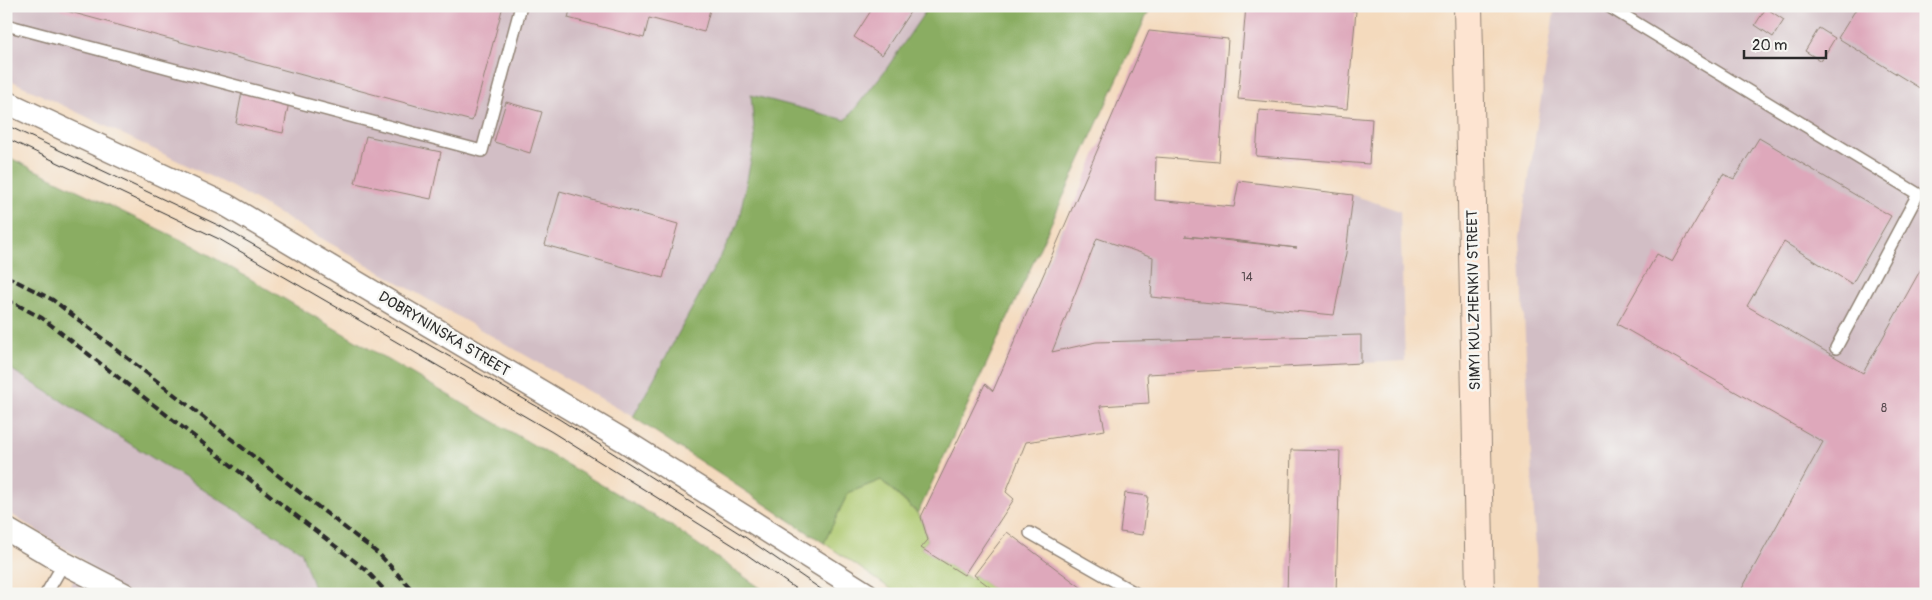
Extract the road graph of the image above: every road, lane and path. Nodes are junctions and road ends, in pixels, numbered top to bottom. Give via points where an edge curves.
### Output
1 (522, 6) edge
2 (1468, 6) edge
3 (1608, 6) edge
4 (6, 25) edge
5 (6, 102) edge
6 (1836, 348) dead end
7 (6, 529) edge
8 (1030, 533) dead end
9 (64, 563) junction
10 (46, 594) edge
11 (124, 594) edge
12 (867, 594) edge
13 (1137, 594) edge
14 (1480, 594) edge

1 - 4 lane via 482,150
2 - 14 main road, SIMYI KULZHENKIV STREET
3 - 6 lane via 1918,194
5 - 12 street, DOBRYNINSKA STREET via 226,205 623,440
7 - 9 street
8 - 13 lane
9 - 10 lane
9 - 11 street

